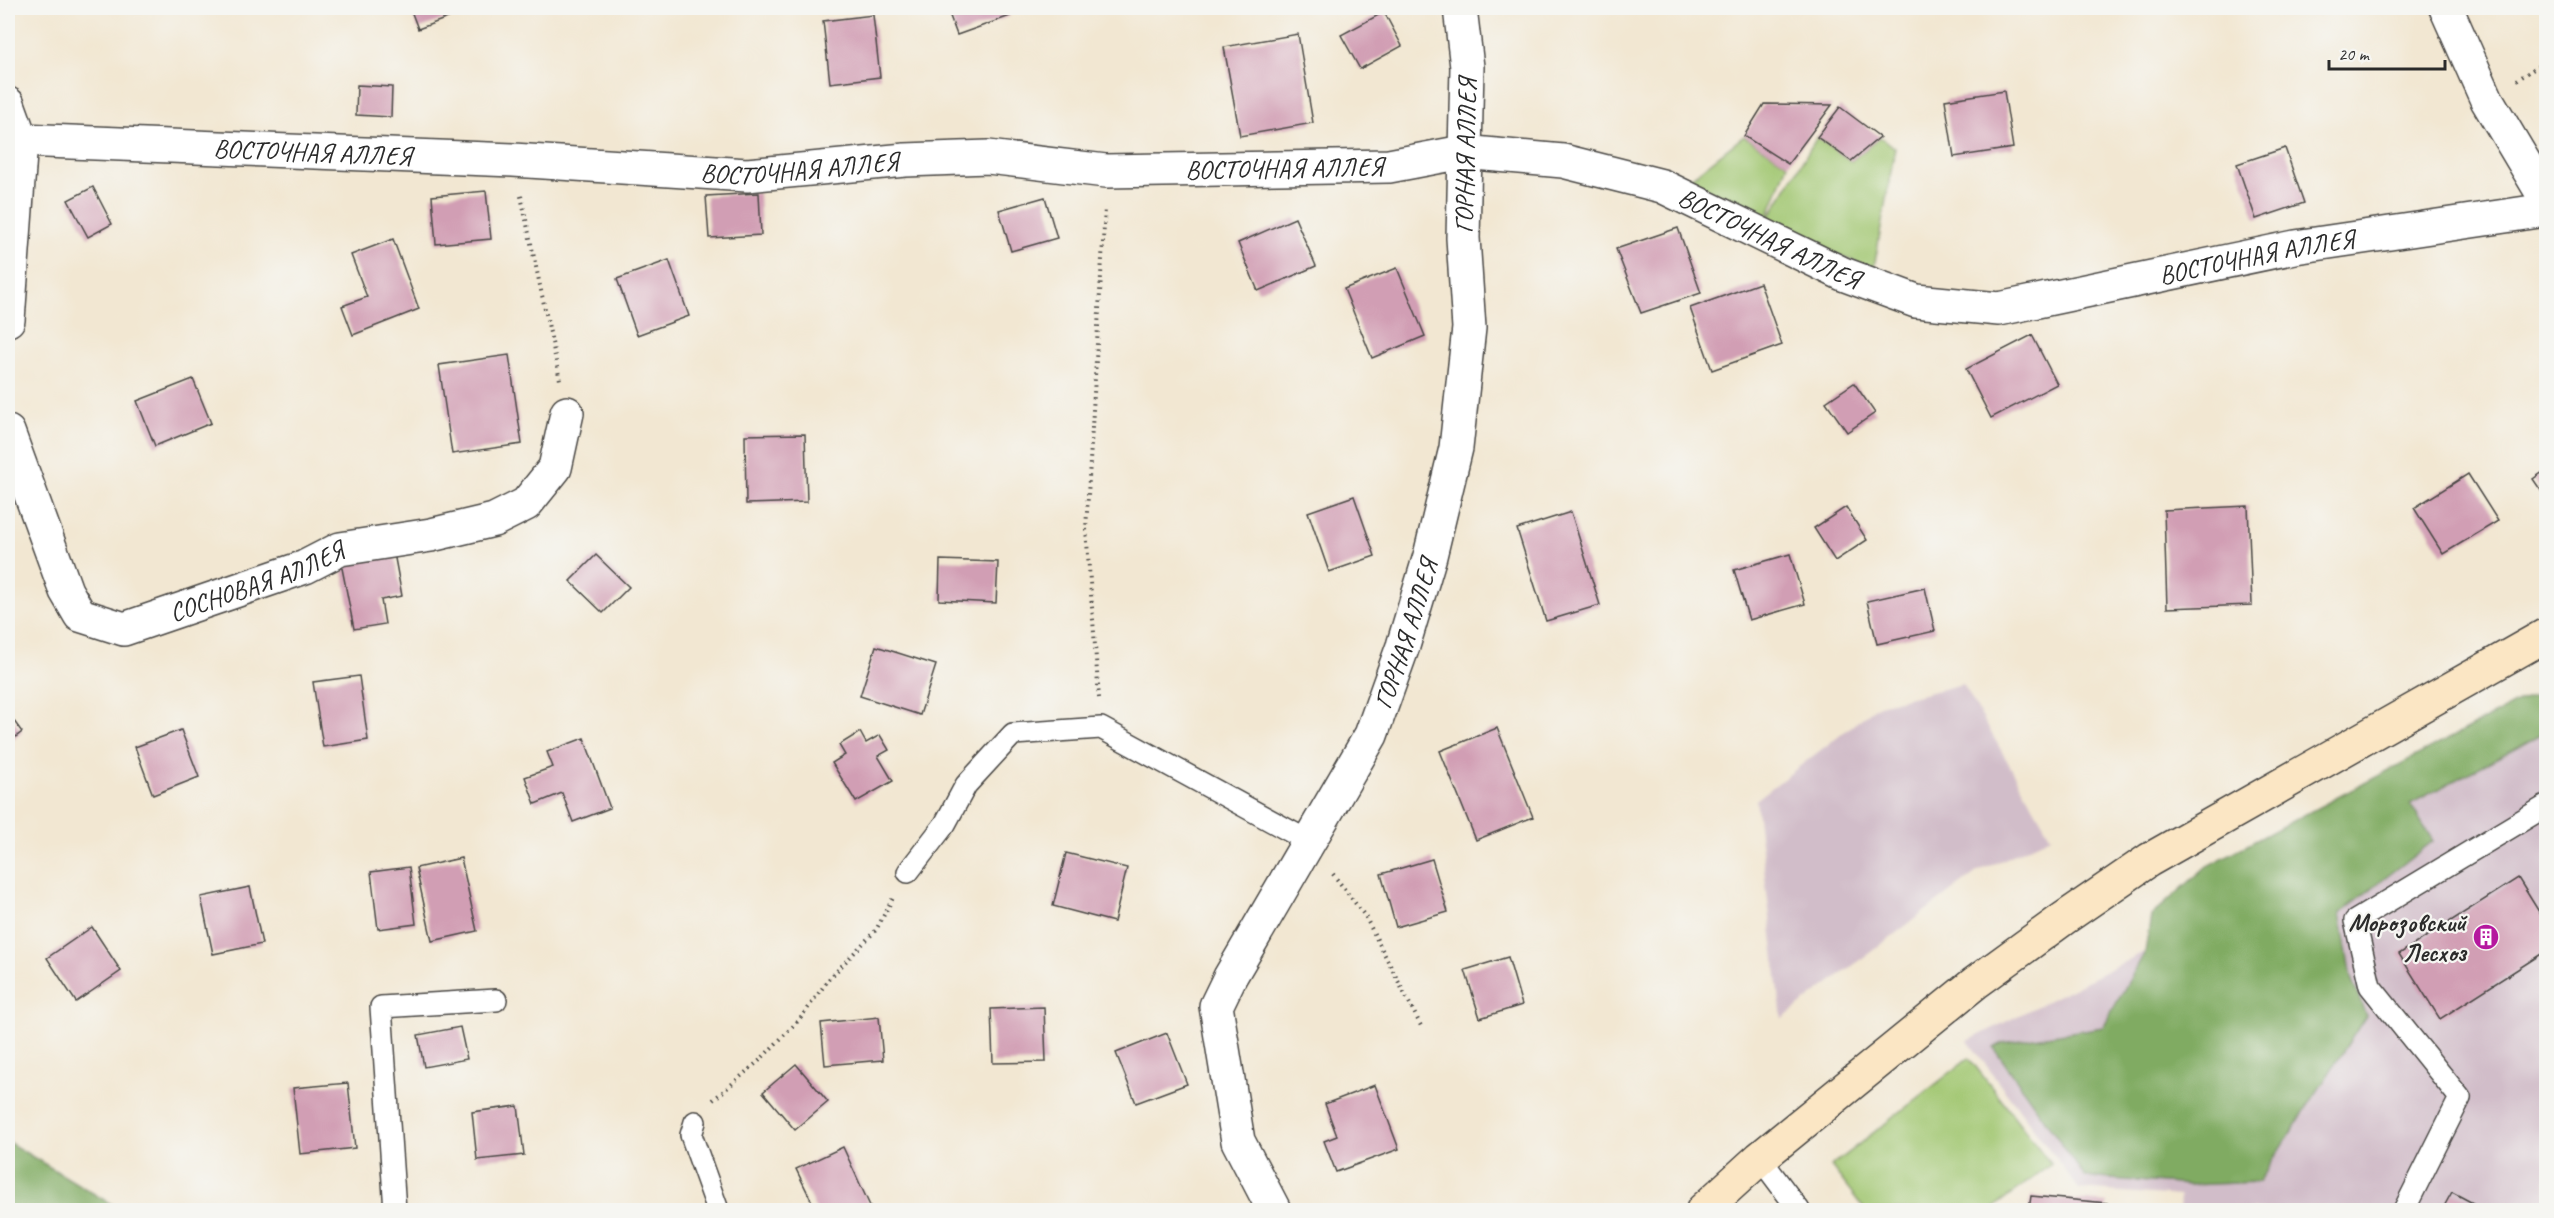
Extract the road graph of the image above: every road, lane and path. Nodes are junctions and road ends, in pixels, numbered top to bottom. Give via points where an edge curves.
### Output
1 (1460, 8) edge
2 (2446, 8) edge
3 (8, 104) edge
4 (21, 140) junction
5 (1463, 152) junction
6 (513, 160) junction
7 (1106, 171) junction
8 (2547, 199) edge
9 (2547, 210) edge
10 (8, 320) edge
11 (567, 413) joint
12 (8, 432) edge
13 (2547, 635) edge
14 (1101, 728) junction
15 (2547, 806) edge
16 (1308, 841) junction
17 (908, 872) joint
18 (496, 1000) dead end
19 (1421, 1026) dead end
20 (695, 1122) joint
21 (1760, 1158) junction
22 (395, 1210) edge
23 (718, 1210) edge
24 (1274, 1210) edge
25 (1703, 1210) edge
26 (1799, 1210) edge
27 (2404, 1210) edge

1 - 5 street, ГОРНАЯ АЛЛЕЯ via 1467,67
2 - 8 street via 2487,100
3 - 4 street
4 - 6 street, ВОСТОЧНАЯ АЛЛЕЯ
4 - 10 street
5 - 7 street, ВОСТОЧНАЯ АЛЛЕЯ via 1389,166
5 - 9 street, ВОСТОЧНАЯ АЛЛЕЯ via 1563,161 1662,186 1843,274 1916,301 1999,309 2295,247
5 - 16 street, ГОРНАЯ АЛЛЕЯ via 1469,328 1456,448 1430,556 1371,735
6 - 7 street, ВОСТОЧНАЯ АЛЛЕЯ via 747,175 905,160 988,157
6 - 11 path
7 - 14 path via 1086,529
11 - 12 street, СОСНОВАЯ АЛЛЕЯ via 555,468 526,504 494,520 431,535 340,549 305,567 124,629 80,615 66,591
13 - 21 main road via 2149,860 1975,983
14 - 16 lane
14 - 17 lane via 1013,734 966,785 945,824
15 - 27 lane via 2355,921 2370,986 2460,1098
16 - 19 path via 1365,916
16 - 24 street, ГОРНАЯ АЛЛЕЯ via 1216,1006 1238,1141
17 - 20 path via 876,930 829,979 800,1019 759,1061 718,1093
18 - 22 lane via 381,1007
20 - 23 lane via 691,1135
21 - 25 main road
21 - 26 lane

